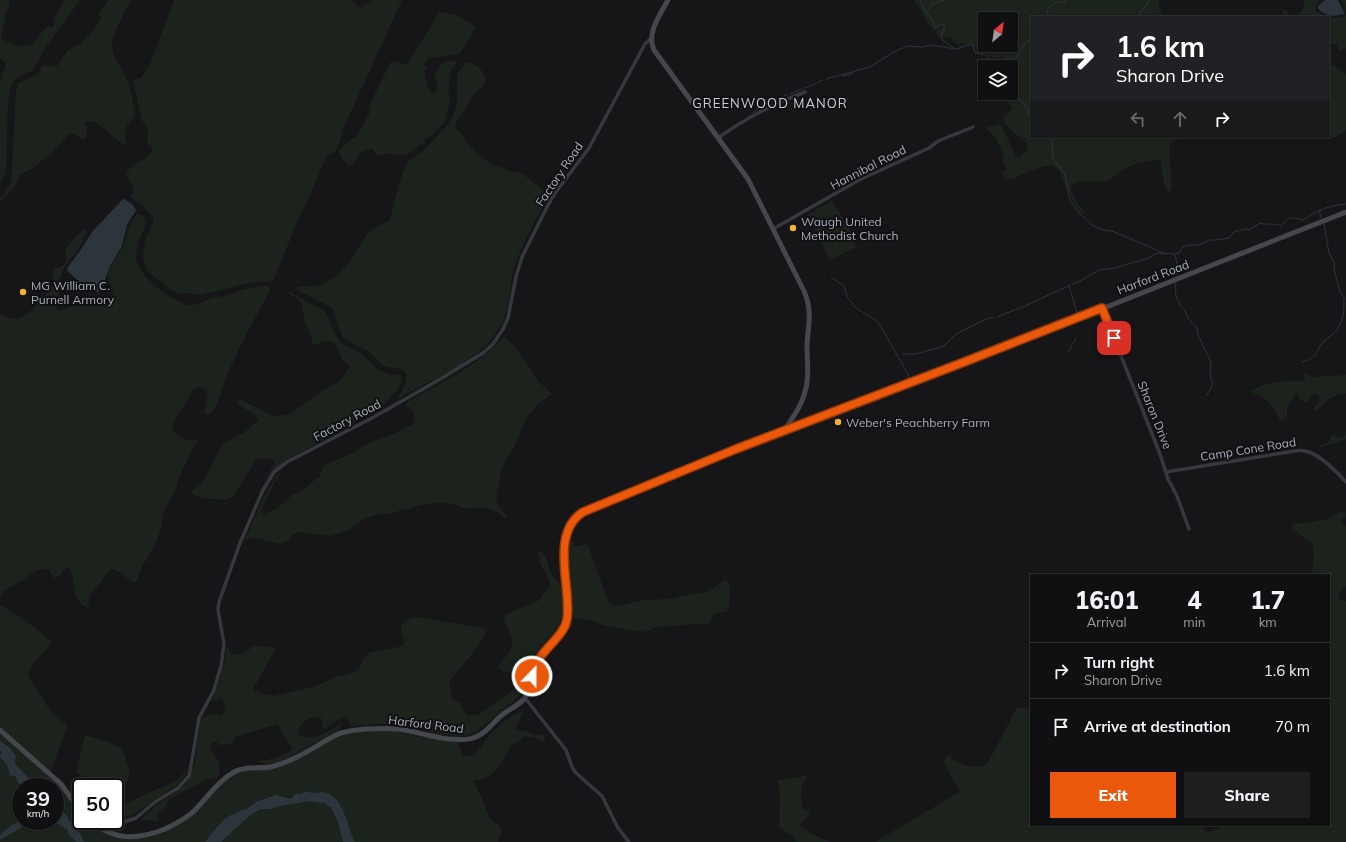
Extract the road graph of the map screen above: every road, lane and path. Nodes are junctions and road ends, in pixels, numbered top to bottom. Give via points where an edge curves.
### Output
1 (668, 0) edge
2 (651, 38) junction
3 (805, 92) dead end
4 (973, 127) dead end
5 (718, 138) junction
6 (1346, 212) edge
7 (773, 229) junction
8 (1102, 308) junction
9 (786, 429) junction
10 (1166, 472) junction
11 (1346, 482) edge
12 (1189, 529) dead end
13 (525, 698) junction
14 (0, 730) edge
15 (71, 796) edge
16 (124, 822) edge
17 (104, 830) edge
18 (629, 842) edge

1 - 2 main road
2 - 5 main road via 656,53
2 - 16 street, Factory Road via 645,44 589,148 548,205 522,257 508,318 492,344 477,357 437,382 287,462 271,476 240,543 219,602 224,644 221,666 216,685 199,718 188,776 178,788 136,818
3 - 5 street via 755,114
4 - 7 street, Hannibal Road via 938,141 919,153 859,180
5 - 7 main road via 750,183
6 - 8 main road, Harford Road
7 - 9 main road via 806,295 810,313 806,388 800,406
8 - 9 main road, Harford Road
8 - 10 street, Sharon Drive
9 - 13 main road, Harford Road via 577,516 568,532 564,547 566,622 561,632 537,660 530,689
10 - 11 street, Camp Cone Road via 1305,450 1324,461
10 - 12 street, Sharon Drive
13 - 17 main road, Harford Road via 482,734 471,739 437,737 393,729 352,730 338,734 282,764 268,768 237,770 187,817 173,825 148,835 134,837
13 - 18 street via 566,750 576,773 602,796 618,828
14 - 15 main road

